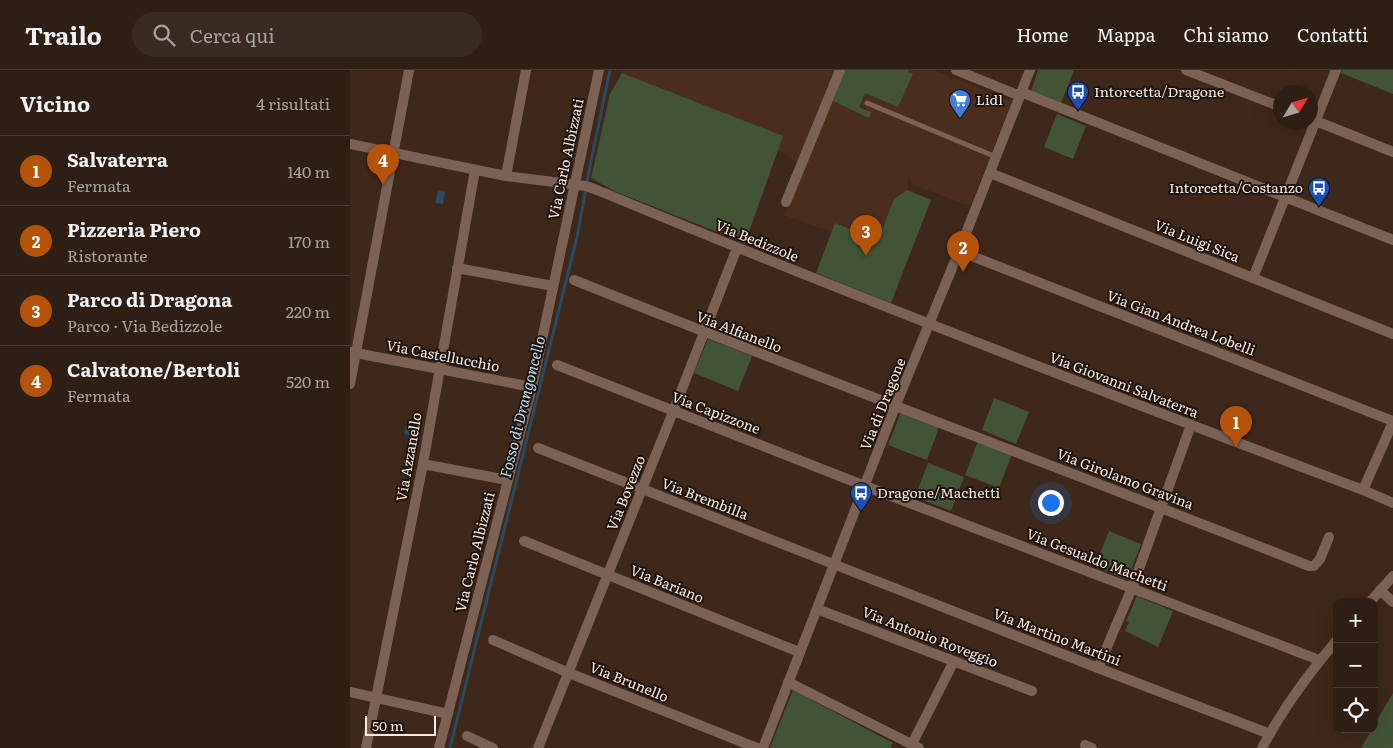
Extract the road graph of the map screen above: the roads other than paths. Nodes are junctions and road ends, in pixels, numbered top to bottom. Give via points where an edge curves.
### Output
1 (409, 70) edge
2 (526, 70) edge
3 (599, 70) edge
4 (840, 70) edge
5 (956, 70) edge
6 (1030, 70) edge
7 (1186, 70) edge
8 (1336, 70) edge
9 (1020, 94) junction
10 (868, 103) dead end
11 (1273, 104) edge
12 (1318, 109) edge
13 (1318, 122) edge
14 (1309, 130) edge
15 (350, 144) edge
16 (394, 152) junction
17 (1393, 152) edge
18 (996, 158) junction
19 (476, 170) junction
20 (990, 173) junction
21 (506, 176) junction
22 (575, 186) junction
23 (1285, 197) junction
24 (786, 202) dead end
25 (1393, 240) edge
26 (737, 248) junction
27 (959, 251) junction
28 (457, 268) junction
29 (1253, 278) junction
30 (574, 280) dead end
31 (553, 286) junction
32 (929, 325) junction
33 (704, 333) junction
34 (1393, 334) edge
35 (353, 352) edge
36 (557, 364) dead end
37 (439, 370) junction
38 (350, 384) edge
39 (532, 387) junction
40 (895, 407) junction
41 (673, 412) junction
42 (1393, 422) edge
43 (1191, 425) junction
44 (538, 448) dead end
45 (423, 464) junction
46 (508, 480) junction
47 (865, 486) junction
48 (642, 489) junction
49 (1363, 490) junction
50 (1393, 503) edge
51 (1161, 507) junction
52 (1329, 537) dead end
53 (524, 541) dead end
54 (835, 564) junction
55 (608, 575) junction
56 (1393, 576) edge
57 (1132, 588) junction
58 (1380, 590) junction
59 (1373, 598) edge
60 (1393, 602) edge
61 (817, 609) junction
62 (493, 640) dead end
63 (1334, 643) edge
64 (799, 652) junction
65 (1319, 660) junction
66 (954, 661) junction
67 (1098, 668) junction
68 (569, 673) junction
69 (788, 682) junction
70 (1032, 691) dead end
71 (350, 692) edge
72 (376, 697) junction
73 (448, 714) junction
74 (1270, 734) junction
75 (467, 736) dead end
76 (916, 746) edge
77 (366, 748) edge
78 (439, 748) edge
79 (493, 748) edge
80 (538, 748) edge
81 (757, 748) edge
82 (763, 748) edge
83 (1262, 748) edge

1 - 16 street
2 - 21 street
3 - 22 street, Via Carlo Albizzati
4 - 24 street
5 - 9 street
6 - 9 street, Via di Dragone
7 - 11 street
8 - 12 street
9 - 18 street, Via di Dragone
9 - 23 street
10 - 18 lane
13 - 17 street
14 - 23 street
15 - 16 street, Via Bedizzole
16 - 19 street, Via Bedizzole
16 - 35 street
18 - 20 street, Via di Dragone
19 - 21 street, Via Bedizzole
19 - 28 street, Via Azzanello
20 - 27 street, Via di Dragone
20 - 29 street, Via Luigi Sica
21 - 22 street, Via Bedizzole
22 - 26 street, Via Bedizzole via 597,190
22 - 31 street, Via Carlo Albizzati
23 - 25 street
23 - 29 street
26 - 32 street, Via Bedizzole
26 - 33 street, Via Bovezzo
27 - 32 street, Via di Dragone
27 - 42 street, Via Gian Andrea Lobelli
28 - 31 street
28 - 37 street, Via Azzanello
29 - 34 street, Via Luigi Sica
30 - 33 street, Via Alfianello
31 - 39 street, Via Carlo Albizzati
32 - 40 street, Via di Dragone
32 - 43 street, Via Giovanni Salvaterra
33 - 40 street, Via Alfianello
33 - 41 street, Via Bovezzo
35 - 37 street, Via Castellucchio
35 - 38 street
36 - 41 street, Via Capizzone
37 - 39 street, Via Castellucchio
37 - 45 street, Via Azzanello
39 - 46 street, Via Carlo Albizzati
40 - 47 street, Via di Dragone
40 - 51 street, Via Girolamo Gravina
41 - 47 street, Via Capizzone
41 - 48 street, Via Bovezzo
42 - 49 street
43 - 49 street, Via Giovanni Salvaterra
43 - 51 street
44 - 48 street, Via Brembilla
45 - 46 street
45 - 72 street, Via Azzanello
46 - 73 street, Via Carlo Albizzati
47 - 54 street, Via di Dragone
47 - 57 street, Via Gesualdo Machetti
48 - 54 street, Via Brembilla
48 - 55 street, Via Bovezzo
49 - 50 street, Via Giovanni Salvaterra
51 - 52 street, Via Girolamo Gravina via 1312,566 1318,562
51 - 57 street
53 - 55 street, Via Bariano
54 - 61 street, Via di Dragone
54 - 67 street, Via Martino Martini
55 - 64 street, Via Bariano
55 - 68 street, Via Bovezzo
56 - 58 street
57 - 65 street, Via Gesualdo Machetti
57 - 67 street
58 - 59 street
58 - 60 street
61 - 64 street, Via di Dragone
61 - 66 street, Via Antonio Roveggio
62 - 68 street, Via Brunello
63 - 65 street
64 - 69 street, Via di Dragone
65 - 74 street
66 - 70 street, Via Antonio Roveggio
66 - 76 street
67 - 74 street, Via Martino Martini
68 - 80 street, Via Bovezzo
68 - 81 street, Via Brunello
69 - 76 street
69 - 82 street, Via di Dragone
71 - 72 street
72 - 73 street
72 - 77 street, Via Azzanello
73 - 78 street, Via Carlo Albizzati
74 - 83 street
75 - 79 street

